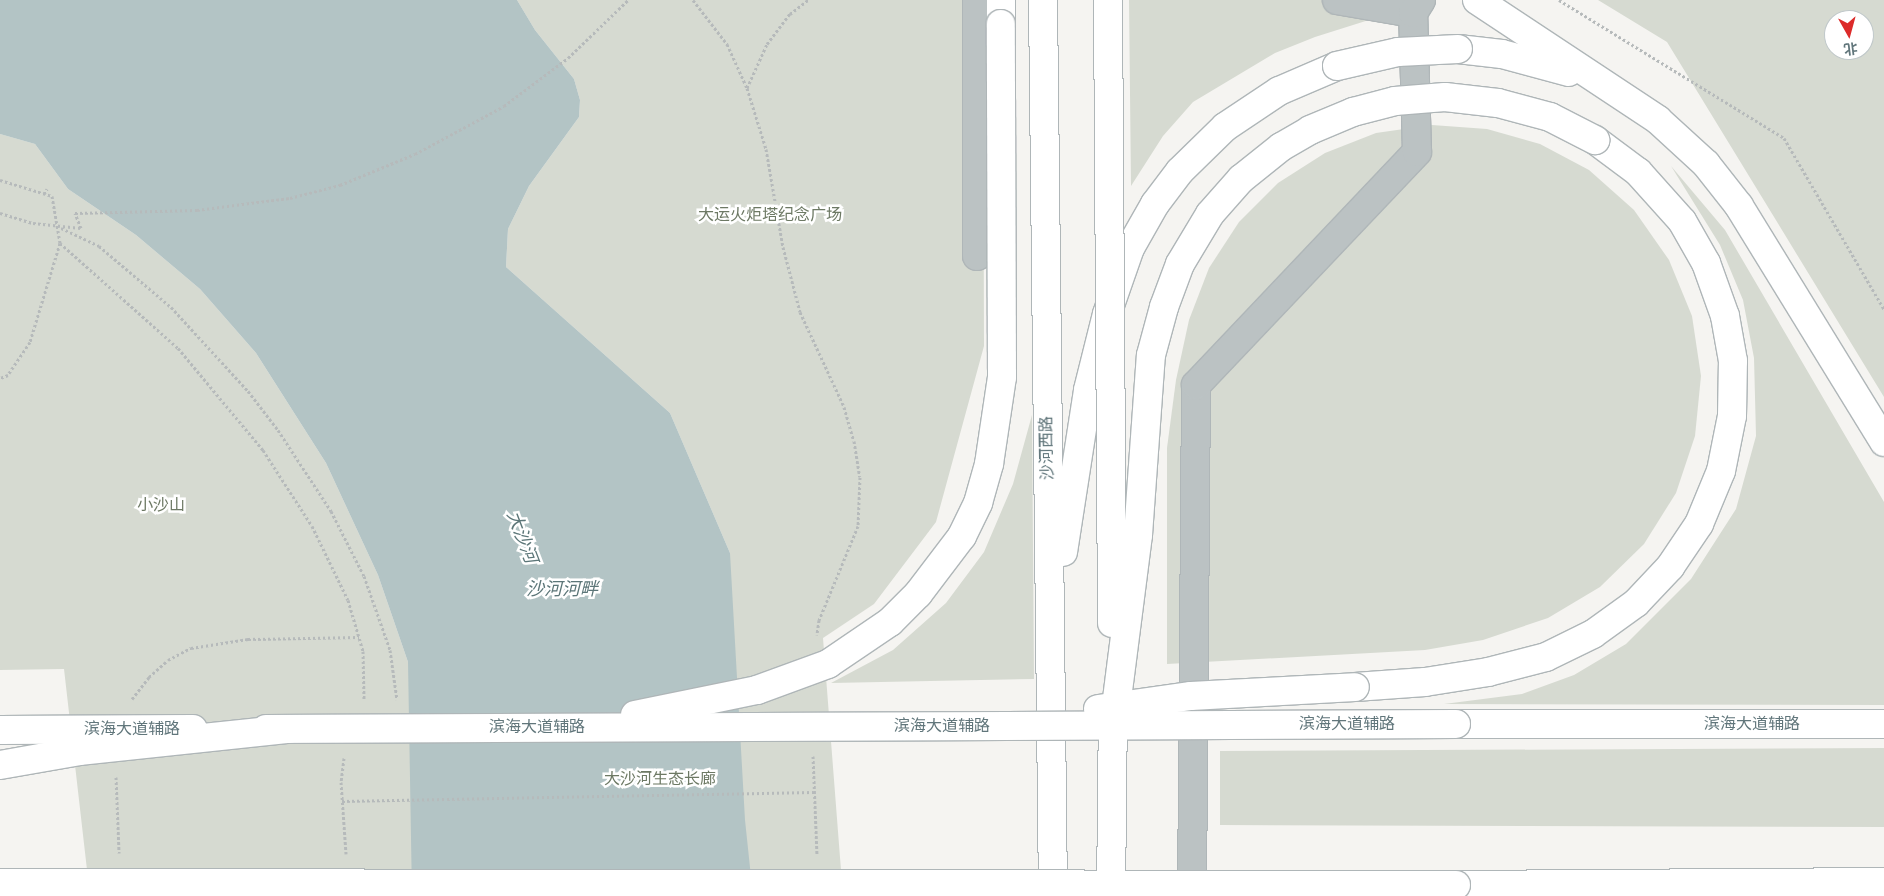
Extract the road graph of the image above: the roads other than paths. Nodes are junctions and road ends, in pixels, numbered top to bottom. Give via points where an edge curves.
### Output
1 (977, 0) edge
2 (1043, 0) edge
3 (1108, 0) edge
4 (1337, 0) edge
5 (1479, 1) edge
6 (1417, 6) edge
7 (1001, 12) edge
8 (1605, 87) junction
9 (977, 256) dead end
10 (1884, 442) edge
11 (1050, 700) junction
12 (1884, 724) edge
13 (955, 726) junction
14 (522, 727) junction
15 (289, 729) junction
16 (0, 730) edge
17 (1113, 730) junction
18 (0, 765) edge
19 (1884, 882) edge
20 (0, 883) edge
21 (1052, 896) edge
22 (1111, 896) edge
23 (1192, 896) edge

1 - 9 lane
2 - 11 main road, 沙河西路
3 - 17 main road, bridge
4 - 6 lane
5 - 8 main road
6 - 23 lane via 1417,152 1196,385
7 - 14 main road, bridge via 1004,337 1001,386 992,446 978,502 943,564 904,608 861,645 791,680 634,715
8 - 10 main road via 1658,120 1706,164 1739,206
8 - 11 main road, bridge via 1553,66 1502,54 1458,49 1398,52 1337,66 1279,91 1225,127 1180,171 1155,204 1130,248 1107,314 1076,456 1064,544
11 - 21 main road, 沙河西路
12 - 13 main road, 滨海大道辅路, bridge
13 - 14 main road, 滨海大道辅路, bridge
13 - 17 main road, bridge via 1191,696 1434,681 1488,672 1546,657 1593,634 1636,603 1670,567 1699,524 1721,471 1732,416 1733,361 1725,316 1706,263 1682,221 1638,172 1595,140 1550,117 1498,102 1445,97 1395,101 1353,112 1310,130 1281,147 1241,179 1210,214 1180,264 1151,356 1138,535
14 - 15 main road, 滨海大道辅路, bridge
15 - 16 main road, 滨海大道辅路, bridge
15 - 18 main road, bridge via 79,751
17 - 22 main road, bridge
19 - 20 main road, bridge via 1456,885

